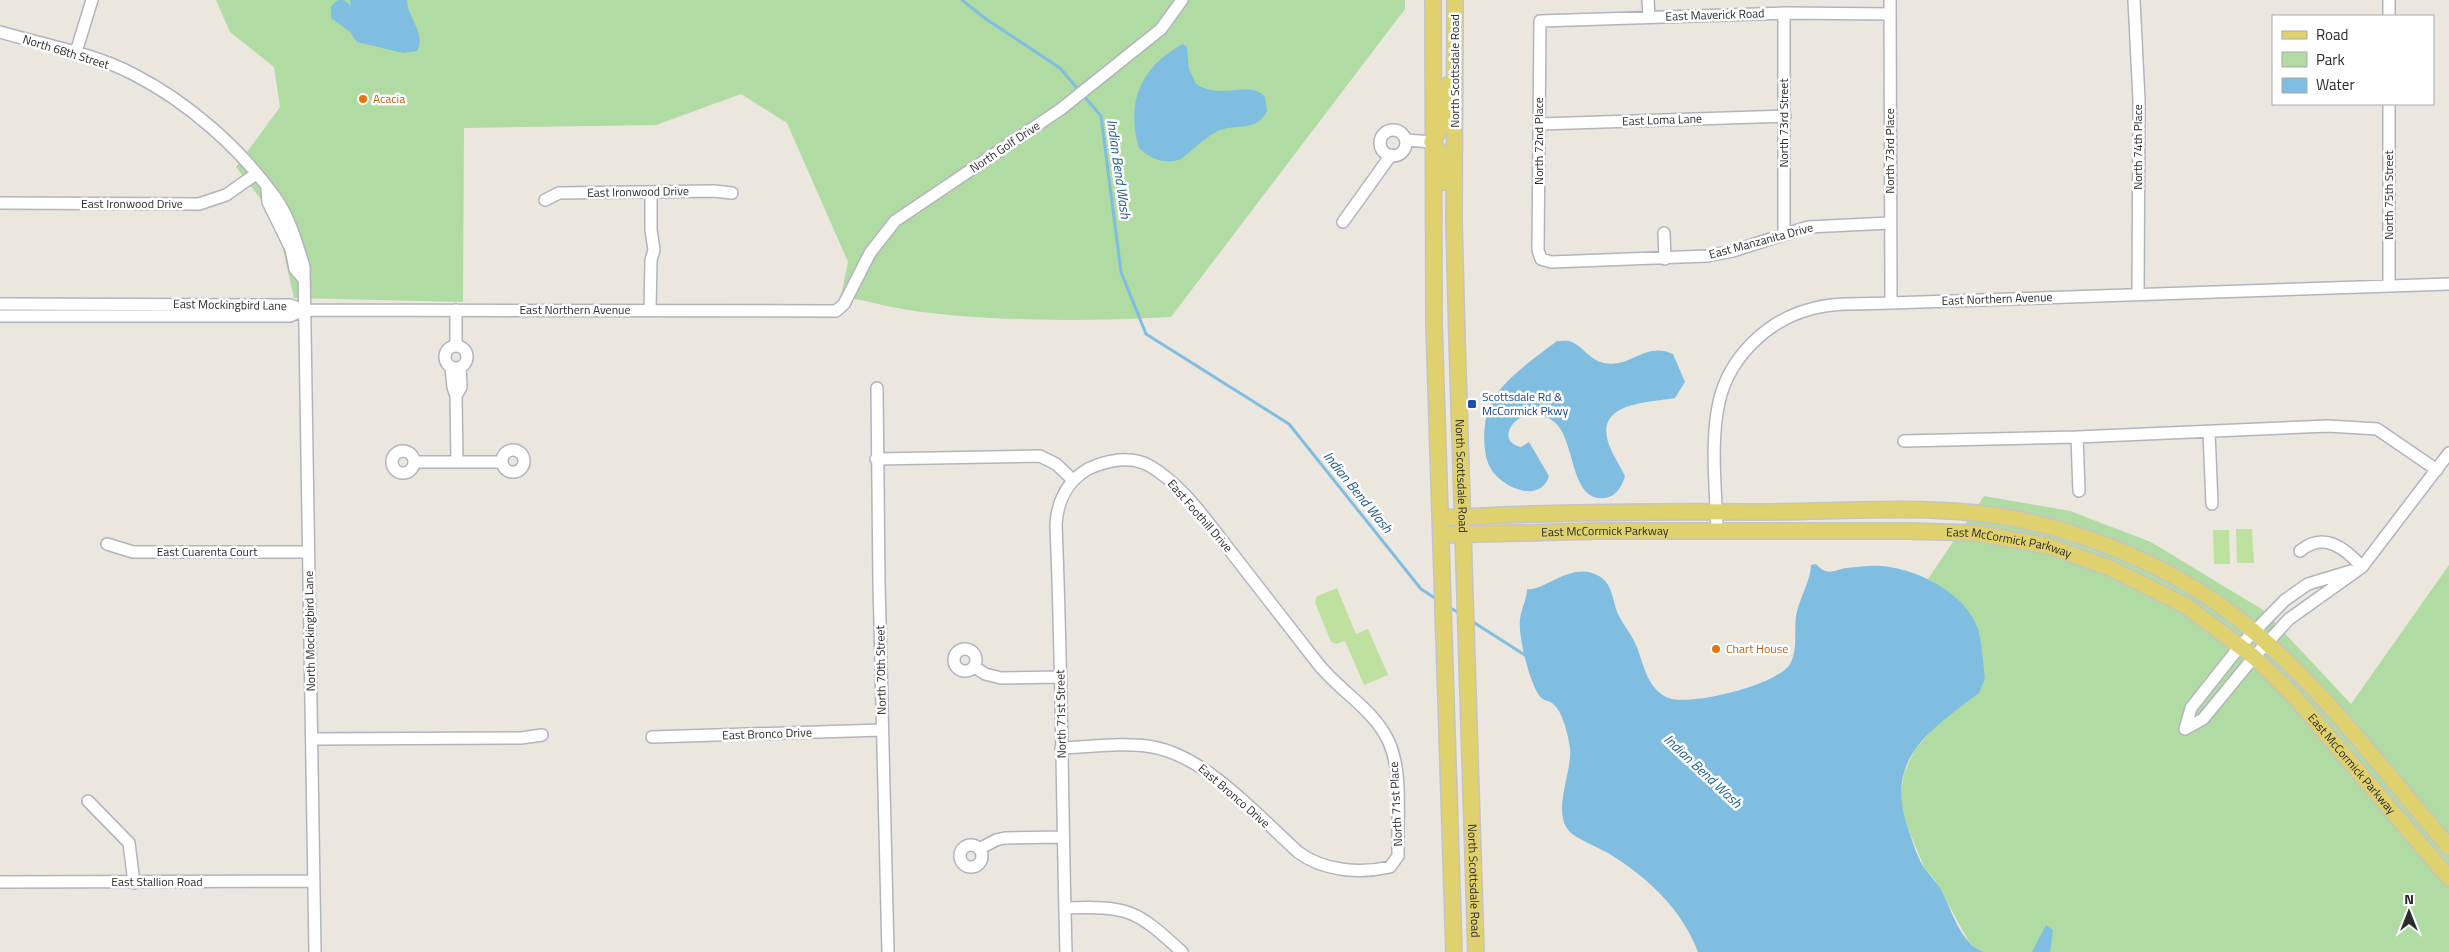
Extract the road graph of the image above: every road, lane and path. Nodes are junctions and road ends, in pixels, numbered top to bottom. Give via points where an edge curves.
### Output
1 (92, 0) edge
2 (1182, 0) edge
3 (1433, 0) edge
4 (1455, 0) edge
5 (1648, 0) edge
6 (1890, 0) edge
7 (2134, 0) edge
8 (2389, 0) edge
9 (1784, 13) junction
10 (1890, 14) junction
11 (2389, 15) edge
12 (1649, 17) junction
13 (1540, 21) joint
14 (0, 32) edge
15 (76, 52) junction
16 (1455, 59) junction
17 (2389, 105) edge
18 (1785, 116) junction
19 (1540, 124) junction
20 (1406, 140) junction
21 (1432, 142) junction
22 (1391, 155) junction
23 (256, 174) junction
24 (651, 192) junction
25 (732, 193) dead end
26 (545, 200) dead end
27 (0, 204) edge
28 (1343, 222) dead end
29 (1454, 222) junction
30 (1890, 223) junction
31 (1664, 233) dead end
32 (1784, 233) junction
33 (1541, 259) joint
34 (1665, 259) junction
35 (2449, 284) edge
36 (2389, 286) junction
37 (2138, 294) junction
38 (1891, 303) junction
39 (0, 304) edge
40 (844, 304) joint
41 (304, 310) junction
42 (456, 310) junction
43 (650, 310) junction
44 (0, 316) edge
45 (456, 346) junction
46 (456, 367) junction
47 (877, 388) dead end
48 (2210, 432) junction
49 (2077, 437) junction
50 (1904, 441) dead end
51 (2449, 453) edge
52 (876, 459) junction
53 (415, 462) dead end
54 (457, 462) junction
55 (502, 462) dead end
56 (2437, 470) junction
57 (1073, 480) junction
58 (2079, 491) dead end
59 (2212, 504) dead end
60 (1716, 511) junction
61 (1463, 516) junction
62 (1441, 518) junction
63 (2055, 529) junction
64 (1717, 531) junction
65 (1463, 534) junction
66 (1441, 537) junction
67 (107, 544) dead end
68 (2048, 546) junction
69 (2300, 551) dead end
70 (308, 552) junction
71 (2362, 567) junction
72 (2254, 632) junction
73 (2267, 643) junction
74 (2240, 646) junction
75 (2254, 657) junction
76 (975, 667) dead end
77 (1060, 677) junction
78 (882, 730) junction
79 (542, 735) dead end
80 (652, 737) dead end
81 (313, 738) junction
82 (1390, 746) joint
83 (1061, 748) junction
84 (88, 801) dead end
85 (1063, 836) junction
86 (2449, 847) edge
87 (979, 849) dead end
88 (1394, 862) joint
89 (2449, 878) edge
90 (314, 881) junction
91 (0, 882) edge
92 (134, 883) junction
93 (1065, 908) junction
94 (315, 952) edge
95 (888, 952) edge
96 (1066, 952) edge
97 (1182, 952) edge
98 (1454, 952) edge
99 (1476, 952) edge

1 - 15 street
2 - 40 street, North Golf Drive via 1160,29 1062,109 894,221 870,253
3 - 21 main road, North Scottsdale Road
4 - 16 main road, North Scottsdale Road
5 - 12 street
6 - 10 street, North 73rd Place
7 - 37 street, North 74th Place via 2139,100
8 - 11 street
9 - 10 street, East Maverick Road
9 - 12 street, East Maverick Road
9 - 18 street, North 73rd Street
10 - 30 street, North 73rd Place
12 - 13 street, East Maverick Road
13 - 19 street, North 72nd Place
14 - 15 street, North 68th Street
15 - 23 street, North 68th Street via 133,74 181,103 221,137
16 - 21 main road via 1444,100 1443,124
16 - 29 main road, North Scottsdale Road
17 - 36 street, North 75th Street
18 - 19 street, East Loma Lane
18 - 32 street, North 73rd Street
19 - 33 street, North 72nd Place via 1538,250
20 - 21 street
20 - 22 street via 1403,152
20 - 22 street via 1398,130 1386,132 1381,139 1381,147
21 - 29 main road via 1443,156 1444,208
21 - 62 main road, North Scottsdale Road
22 - 28 street
23 - 27 street, East Ironwood Drive via 226,195 198,204
23 - 41 street, North 68th Street via 275,197 294,235 304,267
24 - 25 street, East Ironwood Drive
24 - 26 street, East Ironwood Drive via 559,193
24 - 43 street via 651,230 647,250 651,260
29 - 61 main road, North Scottsdale Road
30 - 32 street, East Manzanita Drive via 1816,226
30 - 38 street, North 73rd Place
31 - 34 street
32 - 34 street, East Manzanita Drive via 1720,255
33 - 34 street, East Manzanita Drive via 1551,262
35 - 36 street, East Northern Avenue
36 - 37 street, East Northern Avenue
37 - 38 street, East Northern Avenue
38 - 60 street, East Northern Avenue via 1832,306 1800,312 1768,328 1743,354 1725,383 1719,400 1715,451
39 - 41 street, East Mockingbird Lane via 290,305
40 - 43 street, East Northern Avenue via 836,311 827,312
41 - 42 street, East Northern Avenue
41 - 44 street, East Mockingbird Lane via 290,316
41 - 70 street, North Mockingbird Lane
42 - 43 street, East Northern Avenue
42 - 45 street
45 - 46 street via 467,354 466,362
45 - 46 street via 448,348 445,354 446,362
46 - 54 street via 461,387 456,396
47 - 52 street, North 70th Street
48 - 49 street
48 - 56 street via 2328,426 2377,429
48 - 59 street
49 - 50 street
49 - 58 street
51 - 56 street
52 - 57 street via 1040,456 1056,464
52 - 78 street, North 70th Street
53 - 54 street
54 - 55 street
56 - 71 street
57 - 77 street, North 71st Street via 1064,493 1056,518
57 - 82 street, East Foothill Drive via 1096,465 1126,460 1149,465 1170,481 1202,515 1320,666 1379,725
60 - 61 main road, East McCormick Parkway
60 - 63 main road, East McCormick Parkway via 1975,513
60 - 64 street, East Northern Avenue
61 - 62 main road, East McCormick Parkway
61 - 65 main road, North Scottsdale Road
62 - 66 main road, North Scottsdale Road
63 - 68 main road
63 - 72 main road, East McCormick Parkway via 2152,565 2195,589
64 - 65 main road, East McCormick Parkway
64 - 68 main road, East McCormick Parkway via 1975,533
65 - 66 main road, East McCormick Parkway
65 - 99 main road, North Scottsdale Road
66 - 98 main road, North Scottsdale Road
67 - 70 street, East Cuarenta Court via 133,552
68 - 74 main road, East McCormick Parkway via 2110,568 2171,598
69 - 71 street via 2310,542 2328,542 2347,550
70 - 81 street, North Mockingbird Lane
71 - 72 street via 2308,584 2284,600
71 - 73 street via 2289,619
72 - 73 main road, East McCormick Parkway
72 - 74 street
73 - 75 street
73 - 86 main road, East McCormick Parkway via 2301,675
74 - 75 main road, East McCormick Parkway
74 - 75 street via 2191,708 2185,729 2204,719
75 - 89 main road, East McCormick Parkway via 2293,695
76 - 77 street via 985,674 1001,678
77 - 83 street, North 71st Street
78 - 80 street, East Bronco Drive
78 - 95 street, North 70th Street
79 - 81 street via 521,738
81 - 90 street, North Mockingbird Lane
82 - 88 street, North 71st Place via 1396,771 1398,848
83 - 85 street, North 71st Street
83 - 88 street, East Bronco Drive via 1139,746 1168,752 1196,763 1210,773 1309,860 1343,869 1384,868
84 - 92 street via 129,843
85 - 87 street via 1005,838
85 - 93 street, North 71st Street
90 - 92 street, East Stallion Road
90 - 94 street, North Mockingbird Lane
91 - 92 street, East Stallion Road
93 - 96 street, North 71st Street
93 - 97 street via 1103,907 1132,912

